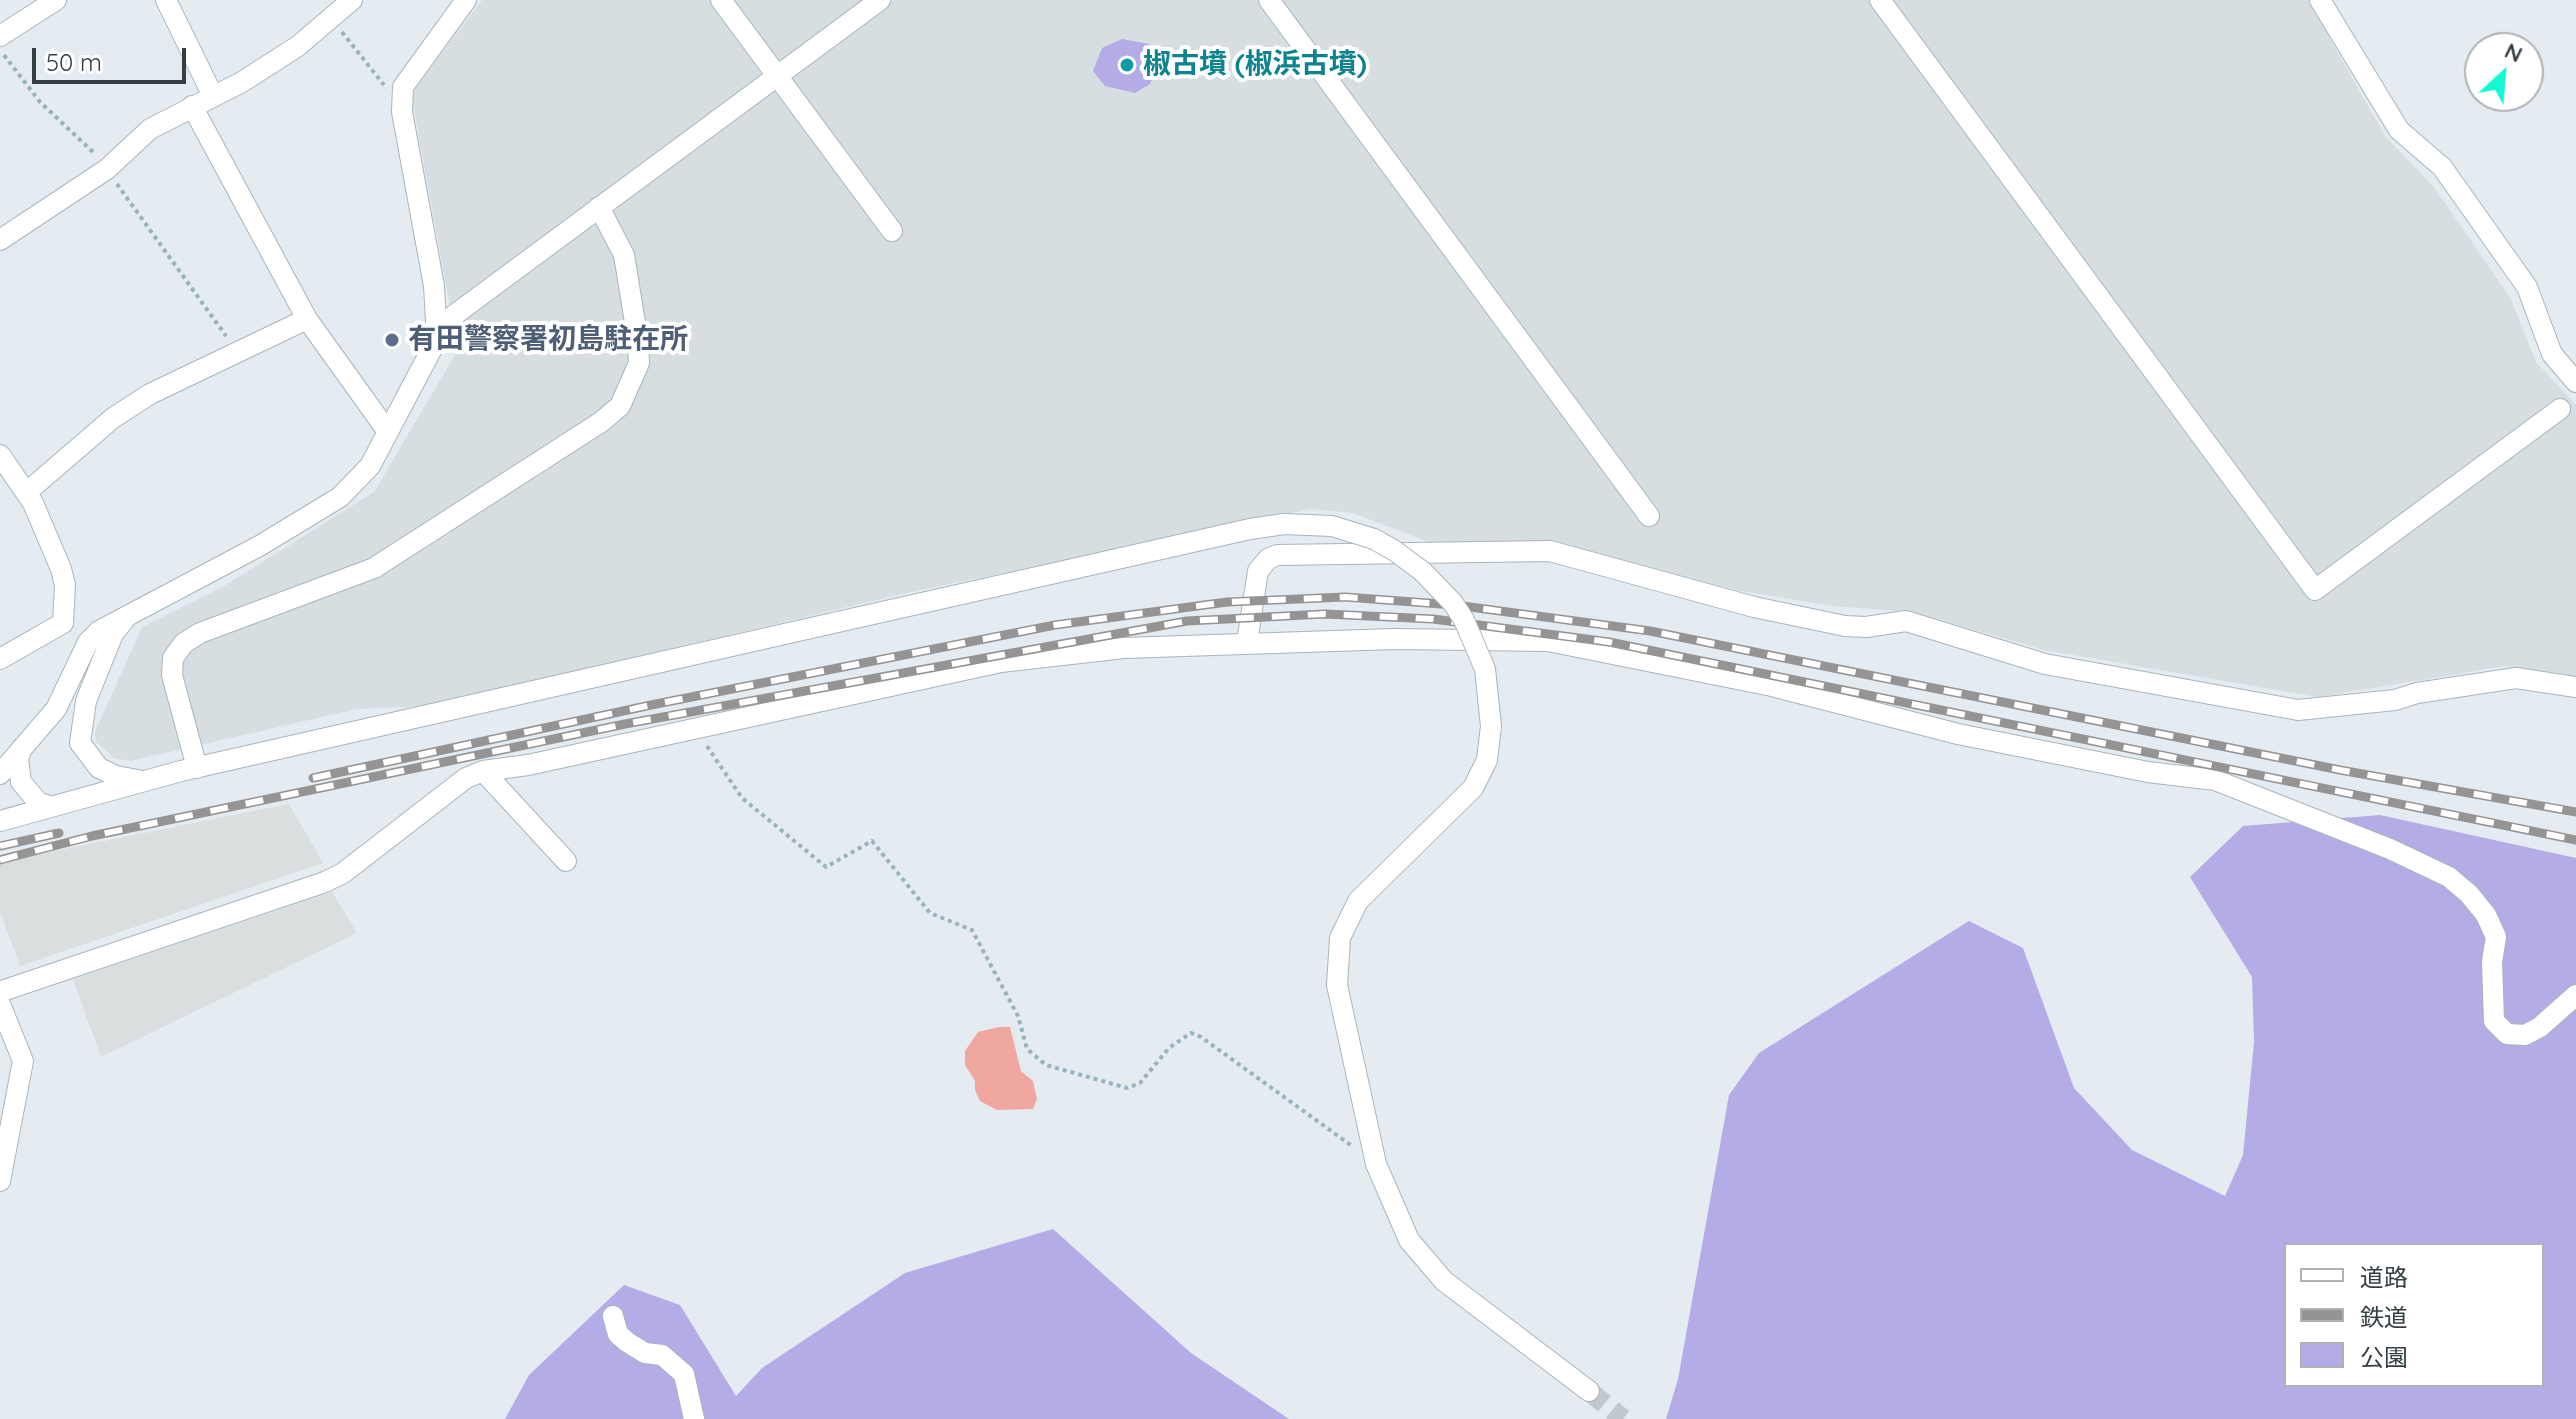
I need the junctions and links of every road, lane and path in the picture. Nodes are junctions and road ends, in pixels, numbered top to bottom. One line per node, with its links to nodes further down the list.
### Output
1 (56, 0): 11 (street)
2 (166, 0): 14 (street)
3 (352, 0): 10 (street)
4 (466, 0): 16 (street)
5 (721, 0): 13 (street)
6 (880, 0): 13 (street)
7 (1269, 0): 29 (street)
8 (1880, 0): 25 (street)
9 (2320, 0): 24 (street)
10 (331, 18): 14 (street); 16 (path)
11 (0, 36)
12 (0, 50): 17 (path)
13 (777, 76): 18 (street); 19 (street)
14 (213, 96): 15 (street)
15 (192, 106): 17 (street); 21 (street)
16 (402, 107): 22 (street)
17 (107, 169): 20 (street); 23 (path)
18 (599, 207): 22 (street); 38 (street)
19 (892, 231)
20 (0, 240)
21 (307, 319): 23 (street); 26 (street)
22 (438, 327): 26 (street)
23 (238, 353): 28 (street)
24 (2576, 382)
25 (2560, 409)
26 (388, 432): 30 (street)
27 (0, 455): 28 (street)
28 (27, 492): 31 (street)
29 (1649, 516)
30 (138, 610): 32 (street); 38 (street)
31 (63, 623): 32 (street); 34 (street)
32 (88, 642): 37 (street)
33 (1247, 642): 35 (street); 36 (street); 45 (street)
34 (0, 659)
35 (2576, 687)
36 (698, 727): 39 (street); 46 (path)
37 (22, 748): 40 (street); 41 (street)
38 (189, 770): 41 (street); 46 (street, bridge)
39 (483, 771): 43 (street); 44 (street)
40 (0, 774)
41 (51, 807): 42 (street)
42 (0, 821)
43 (566, 861)
44 (1, 995): 47 (street)
45 (2576, 995)
46 (1376, 1164): 49 (street)
47 (0, 1181)
48 (613, 1316): 50 (street)
49 (1589, 1391)
50 (694, 1419)

